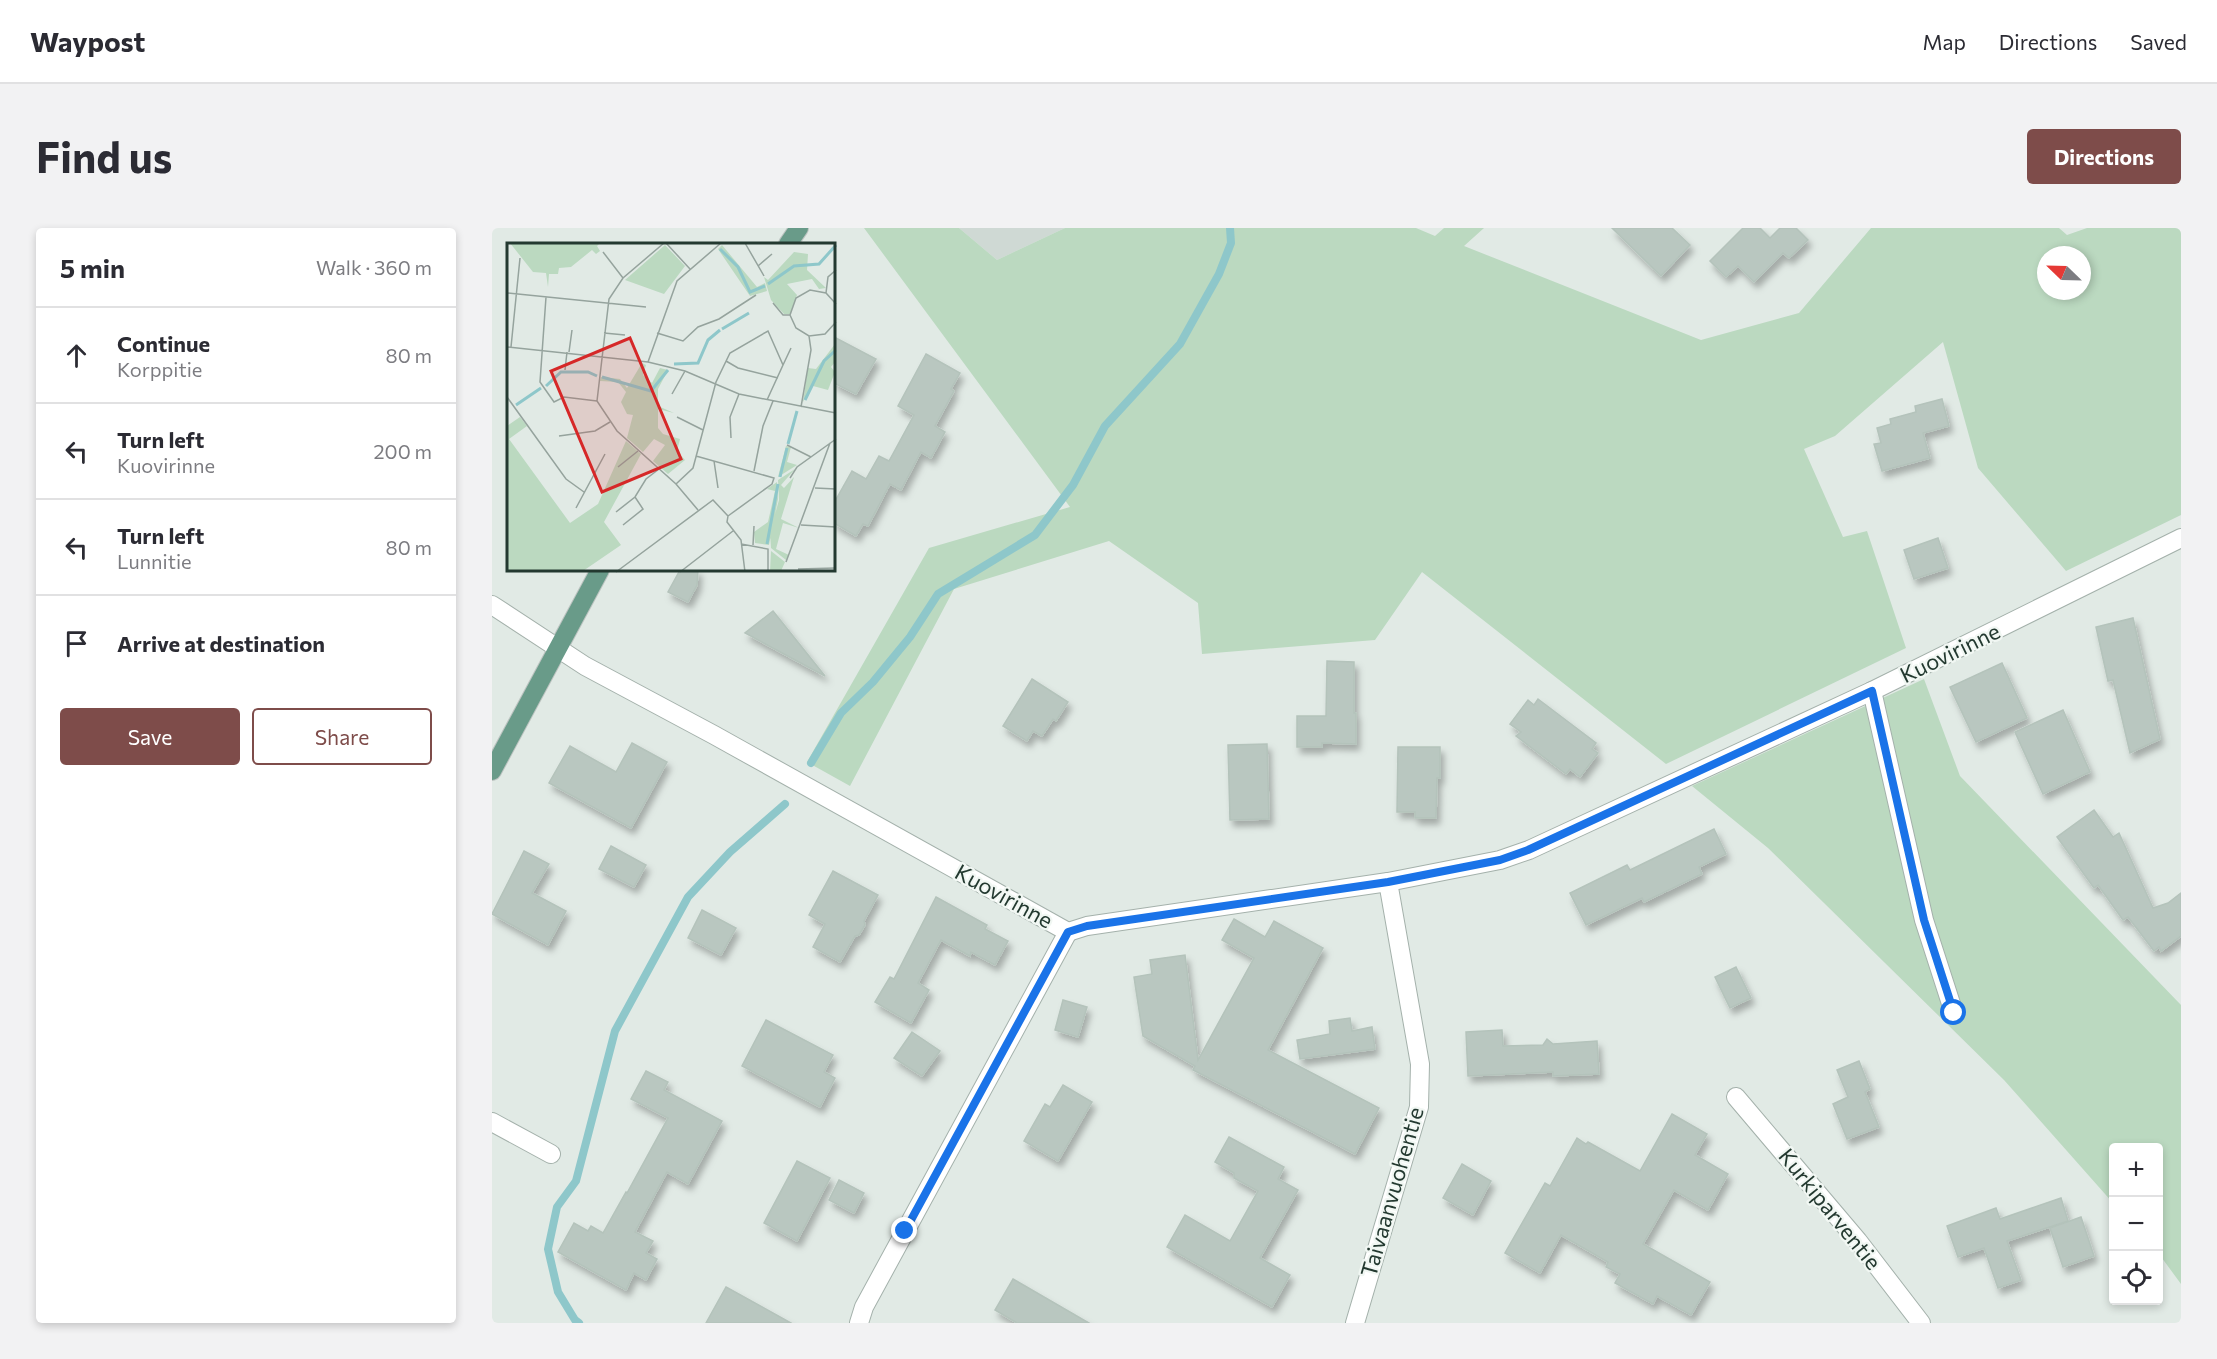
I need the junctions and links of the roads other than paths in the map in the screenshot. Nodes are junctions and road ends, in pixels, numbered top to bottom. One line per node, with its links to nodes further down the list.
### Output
1 (799, 228): 2 (main road)
2 (789, 243)
3 (2181, 538): 7 (street, Kuovirinne)
4 (599, 572): 6 (main road)
5 (492, 605): 6 (street, Kuovirinne)
6 (559, 648): 8 (main road); 10 (street, Kuovirinne)
7 (1872, 691): 9 (street, Kuovirinne); 11 (street)
8 (492, 771)
9 (1388, 882): 10 (street, Kuovirinne); 16 (street, Taivaanvuohentie)
10 (1068, 932): 15 (street)
11 (1954, 1013)
12 (1736, 1097): 17 (street, Kurkiparventie)
13 (492, 1122): 14 (street)
14 (550, 1154)
15 (859, 1323)
16 (1355, 1323)
17 (1921, 1323)

